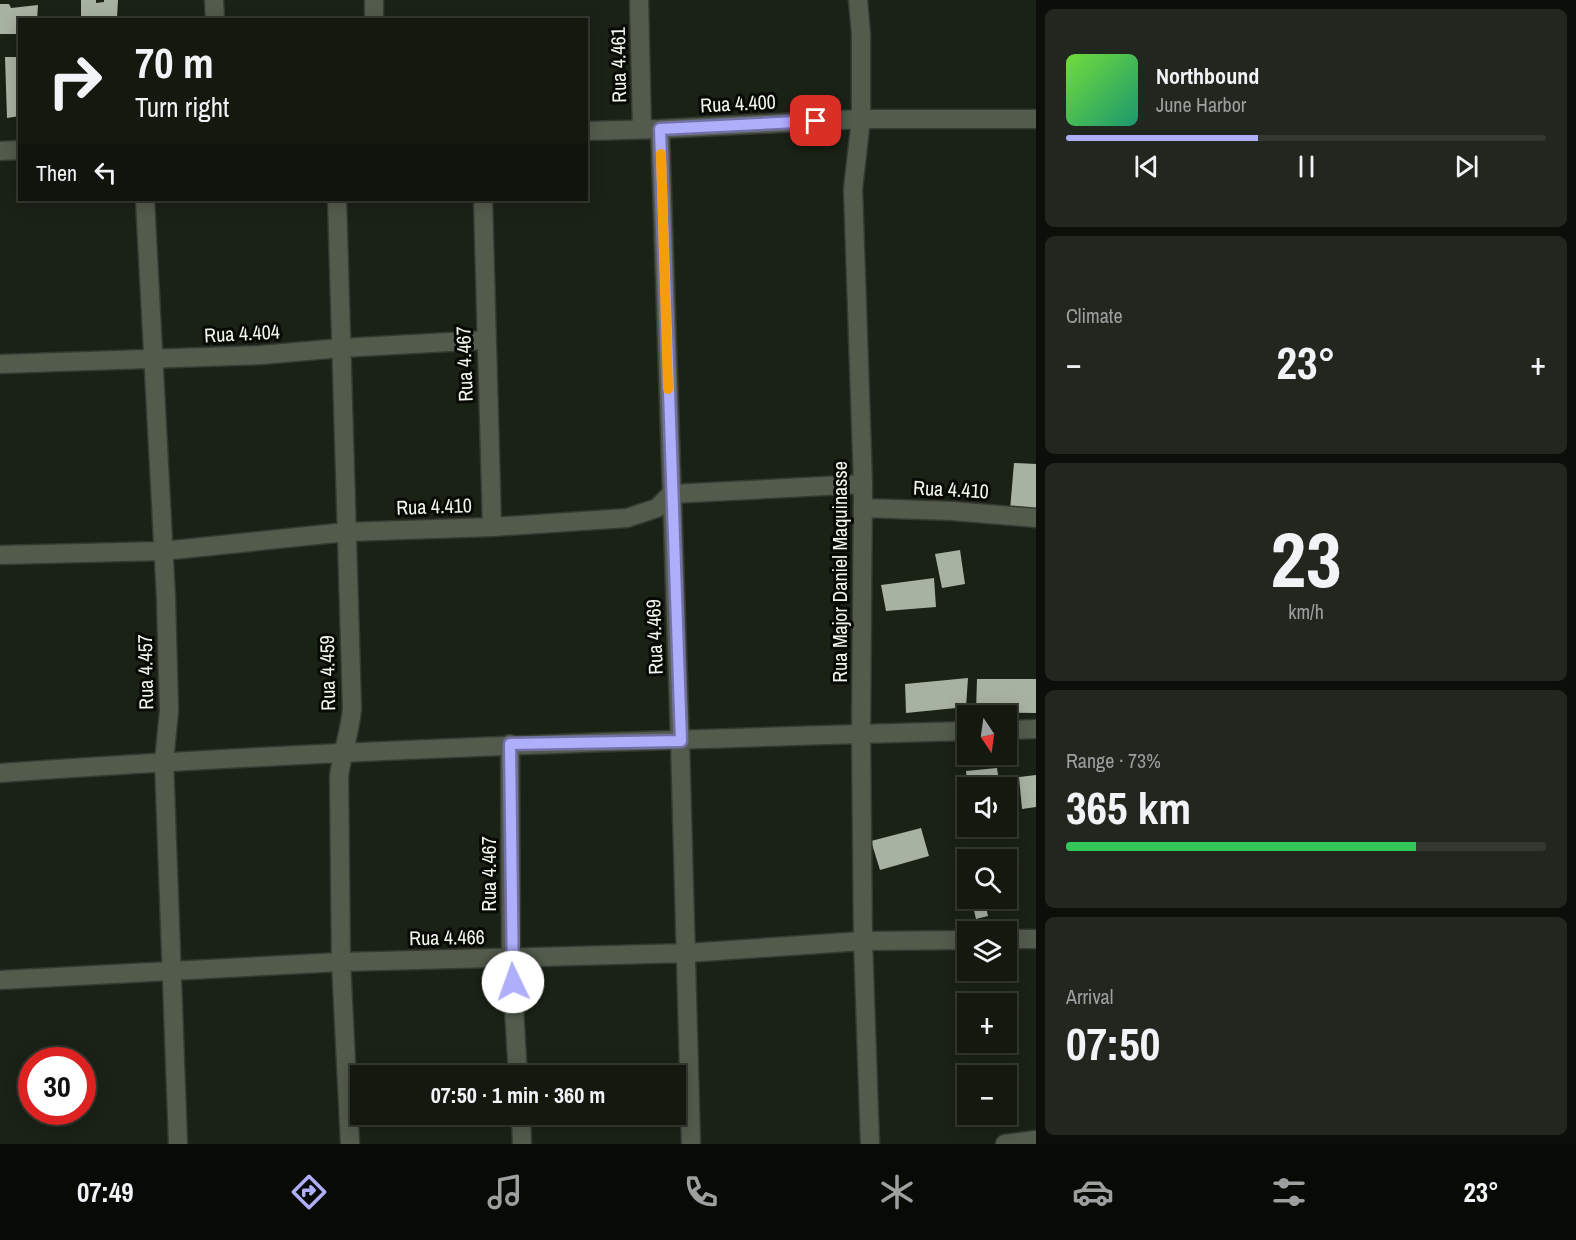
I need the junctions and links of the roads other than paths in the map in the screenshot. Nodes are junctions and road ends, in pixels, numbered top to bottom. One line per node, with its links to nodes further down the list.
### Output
1 (214, 0): 5 (street)
2 (374, 0): 6 (street)
3 (639, 0): 9 (street, Rua 4.461)
4 (858, 0): 7 (street, Rua Major Daniel Maquinasse)
5 (215, 18)
6 (375, 18)
7 (861, 119): 8 (street, Rua 4.400); 10 (street, Rua 4.400); 21 (street, Rua Major Daniel Maquinasse)
8 (1036, 119)
9 (642, 129): 10 (street, Rua 4.400); 11 (street, Rua 4.400)
10 (660, 129): 22 (street, Rua 4.469)
11 (588, 130)
12 (18, 150): 13 (street)
13 (0, 151)
14 (145, 201): 19 (street, Rua 4.457)
15 (337, 201): 18 (street, Rua 4.459)
16 (483, 201): 17 (street, Rua 4.467)
17 (486, 340): 18 (street, Rua 4.404); 25 (street, Rua 4.467)
18 (341, 348): 19 (street, Rua 4.404); 26 (street, Rua 4.459)
19 (153, 360): 20 (street, Rua 4.404); 27 (street, Rua 4.457)
20 (0, 364)
21 (863, 484): 22 (street); 23 (street, Rua Major Daniel Maquinasse)
22 (671, 495): 25 (street, Rua 4.410); 33 (street, Rua 4.469)
23 (863, 508): 24 (street, Rua 4.410); 32 (street, Rua Major Daniel Maquinasse)
24 (1036, 518)
25 (492, 527): 26 (street, Rua 4.410)
26 (346, 532): 27 (street, Rua 4.410); 35 (street, Rua 4.459)
27 (163, 551): 28 (street, Rua 4.410); 36 (street, Rua 4.457)
28 (0, 555)
29 (1036, 729): 30 (street)
30 (1017, 730)
31 (957, 731): 32 (street)
32 (861, 734): 33 (street); 41 (street, Rua Major Daniel Maquinasse)
33 (681, 741): 34 (street); 42 (street, Rua 4.469)
34 (510, 744): 35 (street); 43 (street, Rua 4.467)
35 (343, 753): 36 (street); 44 (street, Rua 4.459)
36 (164, 761): 37 (street); 45 (street, Rua 4.457)
37 (0, 773)
38 (1017, 939): 39 (street)
39 (1036, 939)
40 (957, 940): 41 (street, Rua 4.466)
41 (863, 942): 42 (street, Rua 4.466); 54 (street, Rua Major Daniel Maquinasse)
42 (687, 954): 43 (street, Rua 4.466); 53 (street, Rua 4.469)
43 (511, 958): 44 (street, Rua 4.466); 47 (street, Rua 4.467)
44 (341, 962): 45 (street, Rua 4.466); 51 (street, Rua 4.459)
45 (171, 972): 46 (street, Rua 4.466); 50 (street, Rua 4.457)
46 (0, 980)
47 (517, 1065)
48 (521, 1125): 52 (street)
49 (1036, 1140): 55 (street)
50 (178, 1144)
51 (350, 1144)
52 (522, 1144)
53 (691, 1144)
54 (870, 1144)
55 (1005, 1144)

